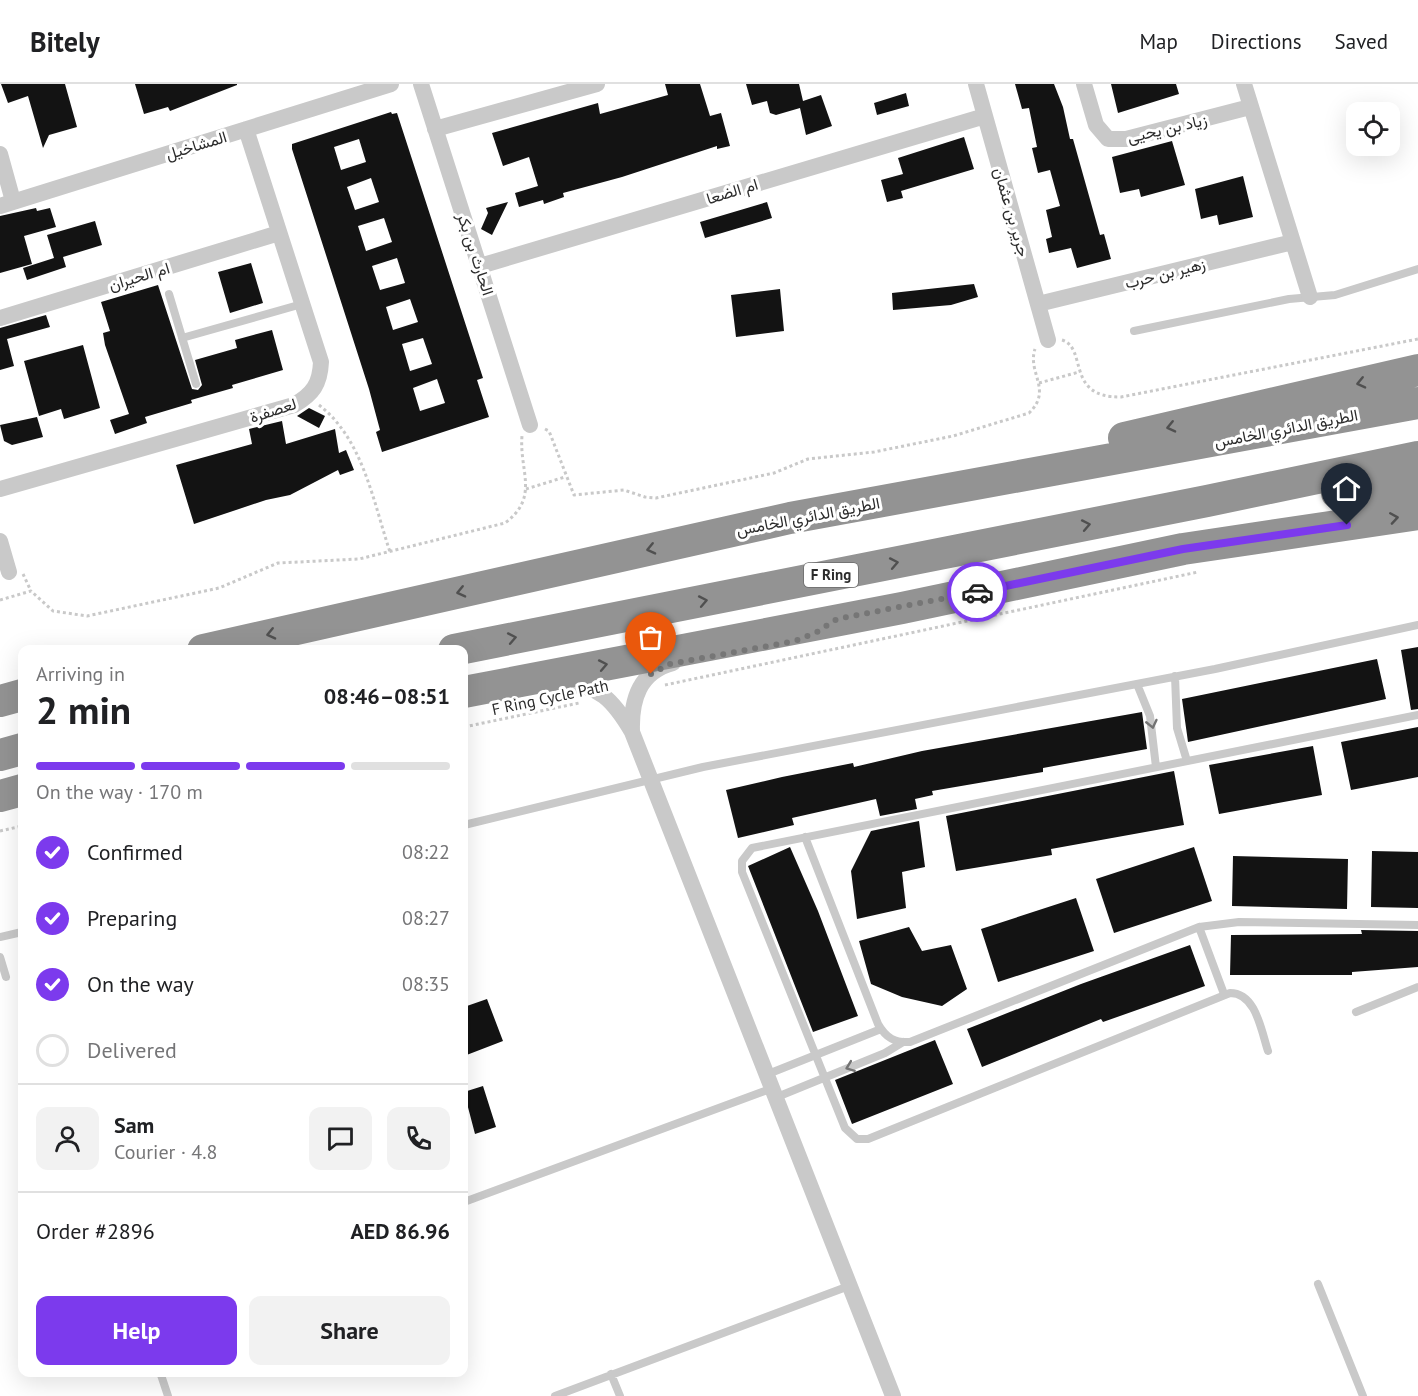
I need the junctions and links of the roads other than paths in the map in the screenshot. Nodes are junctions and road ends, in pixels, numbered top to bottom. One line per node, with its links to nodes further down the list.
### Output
1 (392, 84): 9 (street, المشاخيل)
2 (421, 84): 10 (street, الحارث بن بكر)
3 (597, 84): 10 (street)
4 (976, 84): 8 (street, جرير بن عثمان)
5 (1084, 84): 7 (street, زياد بن يحيى)
6 (1244, 84): 7 (street)
7 (1250, 107): 14 (street)
8 (985, 116): 15 (street, ام الضعا); 20 (street, جرير بن عثمان)
9 (246, 129): 12 (street, المشاخيل); 13 (street, لعصفرة)
10 (435, 129): 15 (street, الحارث بن بكر)
11 (0, 154): 12 (street)
12 (7, 203)
13 (279, 233): 19 (street, لعصفرة); 21 (street, ام الحيران)
14 (1293, 242): 18 (street); 20 (street, زهير بن حرب)
15 (480, 266): 28 (street, الحارث بن بكر)
16 (1418, 269): 18 (lane)
17 (169, 294): 23 (lane)
18 (1310, 297): 22 (lane)
19 (302, 304): 23 (lane); 31 (street, لعصفرة)
20 (1038, 304): 24 (street, جرير بن عثمان)
21 (0, 318)
22 (1134, 331)
23 (182, 338): 26 (lane)
24 (1048, 340)
25 (1418, 370): 34 (highway, one-way to 34)
26 (196, 384)
27 (1418, 403): 34 (highway, الطريق الدائري الخامس)
28 (530, 425)
29 (1418, 457): 32 (highway, F Ring)
30 (1418, 483): 32 (highway)
31 (0, 489)
32 (1207, 501): 40 (highway, F Ring, one-way to 32)
33 (1418, 514): 37 (highway, one-way to 33)
34 (790, 518): 39 (highway, الطريق الدائري الخامس, one-way to 39)
35 (0, 541): 36 (street)
36 (9, 572)
37 (837, 619): 45 (highway, one-way to 37); 50 (street)
38 (1418, 625): 41 (lane)
39 (225, 645)
40 (468, 647)
41 (1175, 676): 44 (lane); 53 (lane)
42 (18, 679): 43 (highway)
43 (0, 681)
44 (1137, 684): 54 (lane, one-way to 54); 55 (lane)
45 (468, 691)
46 (18, 696): 48 (highway)
47 (468, 700): 50 (street)
48 (0, 701)
49 (1418, 716): 53 (lane)
50 (632, 732): 55 (street)
51 (18, 750): 52 (highway)
52 (0, 755)
53 (1187, 761): 54 (lane)
54 (1156, 767): 59 (lane)
55 (651, 780): 58 (lane); 74 (street)
56 (18, 791): 57 (highway)
57 (0, 796)
58 (468, 824)
59 (805, 837): 69 (lane); 72 (lane)
60 (1418, 925): 61 (lane)
61 (1199, 927): 67 (lane); 70 (lane)
62 (18, 933): 63 (lane)
63 (0, 937)
64 (0, 957): 65 (lane)
65 (6, 978)
66 (1418, 987): 68 (lane)
67 (1224, 994): 71 (lane); 73 (lane)
68 (1356, 1012)
69 (881, 1029): 70 (lane); 72 (lane)
70 (903, 1042): 73 (lane, one-way to 73)
71 (1268, 1051)
72 (816, 1055): 73 (lane); 74 (lane)
73 (824, 1077): 74 (lane)
74 (773, 1086): 75 (lane); 77 (street)
75 (468, 1200)
76 (1318, 1284): 84 (lane)
77 (849, 1286): 78 (lane); 83 (street)
78 (611, 1374): 81 (lane); 82 (lane)
79 (162, 1377): 80 (lane)
80 (168, 1396)
81 (555, 1396)
82 (620, 1396)
83 (893, 1396)
84 (1363, 1396)

